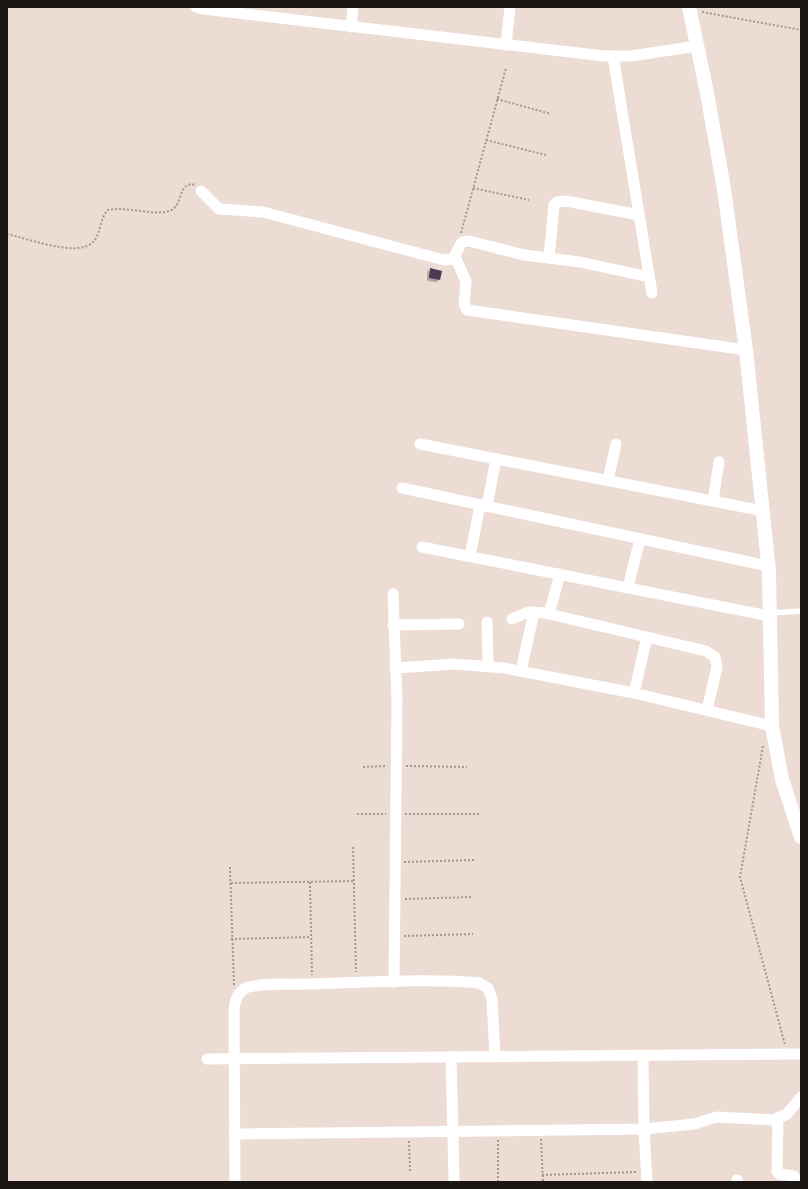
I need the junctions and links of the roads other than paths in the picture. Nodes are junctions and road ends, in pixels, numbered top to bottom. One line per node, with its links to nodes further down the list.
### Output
1 (196, 7): 5 (street)
2 (353, 7): 5 (street)
3 (510, 7): 6 (street)
4 (689, 8): 7 (street)
5 (351, 27): 6 (street)
6 (506, 45): 8 (street)
7 (698, 46): 8 (street); 15 (street)
8 (613, 56): 10 (street)
9 (201, 191): 11 (street)
10 (639, 215): 12 (street); 13 (street)
11 (457, 252): 12 (street); 15 (street)
12 (549, 258): 13 (street)
13 (649, 277): 14 (street)
14 (652, 293)
15 (746, 350): 24 (street)
16 (420, 444): 18 (street)
17 (616, 444): 20 (street)
18 (496, 458): 20 (street); 23 (street)
19 (719, 462): 22 (street)
20 (608, 480): 22 (street)
21 (402, 488): 23 (street)
22 (713, 501): 24 (street)
23 (484, 506): 25 (street); 27 (street)
24 (764, 510): 28 (street)
25 (640, 539): 28 (street); 30 (street)
26 (422, 547): 27 (street)
27 (470, 556): 29 (street)
28 (768, 566): 35 (street)
29 (560, 574): 30 (street); 34 (street)
30 (628, 587): 35 (street)
31 (393, 594): 39 (street)
32 (801, 611): 35 (lane)
33 (534, 612): 34 (street); 36 (street); 43 (street)
34 (550, 614): 40 (street)
35 (769, 615): 46 (street)
36 (512, 619)
37 (487, 622): 41 (street)
38 (459, 624): 39 (street)
39 (393, 625): 42 (street)
40 (647, 637): 44 (street); 45 (street)
41 (488, 666): 42 (street); 43 (street)
42 (395, 668): 48 (street)
43 (521, 671): 44 (street)
44 (634, 693): 45 (street)
45 (707, 710): 46 (street)
46 (770, 725): 47 (street)
47 (801, 837)
48 (394, 982): 52 (street); 54 (street)
49 (801, 1054): 50 (street)
50 (643, 1055): 52 (street); 57 (street)
51 (450, 1056): 52 (street); 54 (street); 58 (street)
52 (495, 1056)
53 (207, 1059): 54 (street)
54 (234, 1059): 59 (street)
55 (801, 1097): 56 (street)
56 (778, 1118): 57 (street); 63 (street)
57 (644, 1128): 58 (street); 60 (street)
58 (452, 1131): 59 (street); 61 (street)
59 (234, 1134): 62 (street)
60 (647, 1177)
61 (454, 1180)
62 (235, 1182)
63 (796, 1182)

